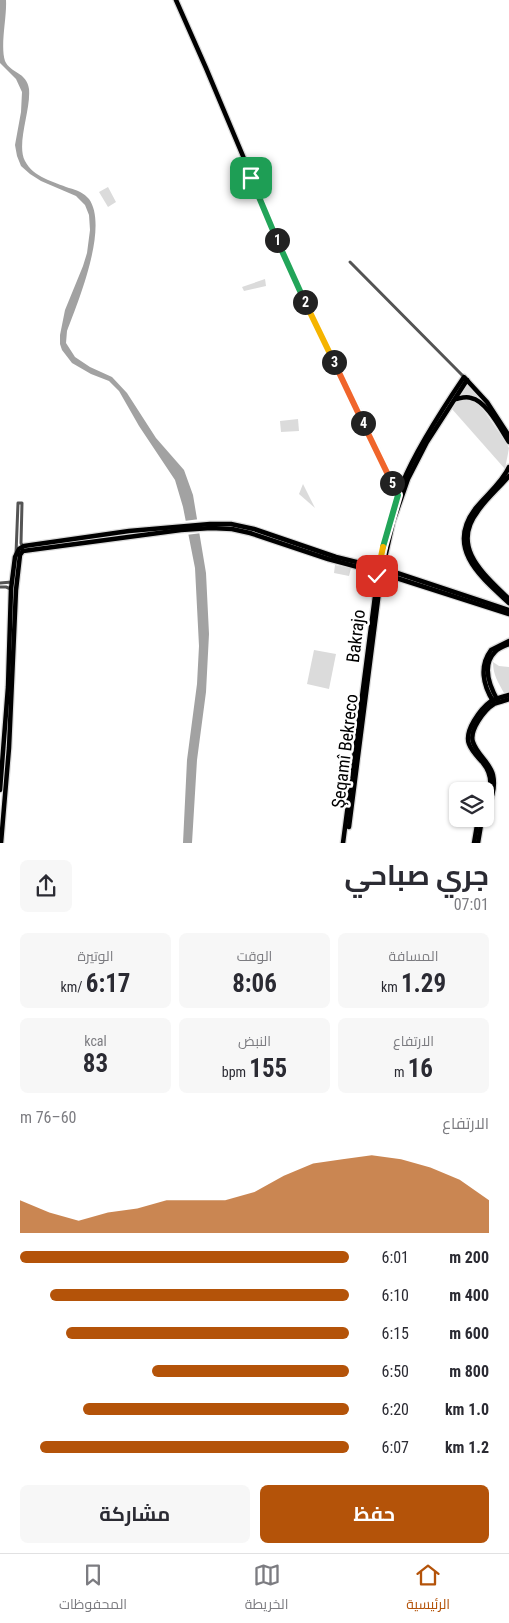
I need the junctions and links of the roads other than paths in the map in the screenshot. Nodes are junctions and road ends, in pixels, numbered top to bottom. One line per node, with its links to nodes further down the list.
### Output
1 (176, 0): 2 (main road)
2 (198, 51): 12 (main road); 14 (main road)
3 (350, 262): 4 (street)
4 (466, 378): 5 (main road); 7 (main road)
5 (461, 385): 6 (main road); 11 (main road)
6 (456, 399): 8 (main road); 13 (main road)
7 (509, 436)
8 (509, 442)
9 (509, 469): 19 (main road)
10 (509, 476): 19 (main road)
11 (402, 483): 12 (main road); 13 (main road)
12 (393, 485): 14 (main road)
13 (402, 489): 14 (main road)
14 (399, 497): 18 (main road)
15 (62, 542): 16 (main road); 18 (main road); 21 (main road)
16 (23, 546): 17 (main road); 17 (street)
17 (16, 557): 21 (main road)
18 (380, 571): 22 (main road); 40 (main road, Şeqamî Bekreco)
19 (484, 577): 23 (main road); 24 (main road)
20 (0, 585): 21 (street); 21 (street)
21 (13, 587): 30 (main road)
22 (440, 589): 25 (main road); 26 (main road)
23 (509, 599)
24 (509, 603)
25 (509, 610)
26 (509, 614)
27 (509, 640): 29 (main road)
28 (509, 644): 29 (main road)
29 (491, 693): 31 (main road); 32 (main road); 33 (main road)
30 (9, 694): 36 (main road); 39 (main road)
31 (508, 698): 32 (main road)
32 (495, 701): 33 (main road); 35 (main road)
33 (487, 704): 34 (main road)
34 (491, 782)
35 (492, 782)
36 (0, 790)
37 (477, 827): 41 (main road)
38 (481, 827): 42 (main road)
39 (1, 843)
40 (345, 843)
41 (474, 843)
42 (478, 843)

